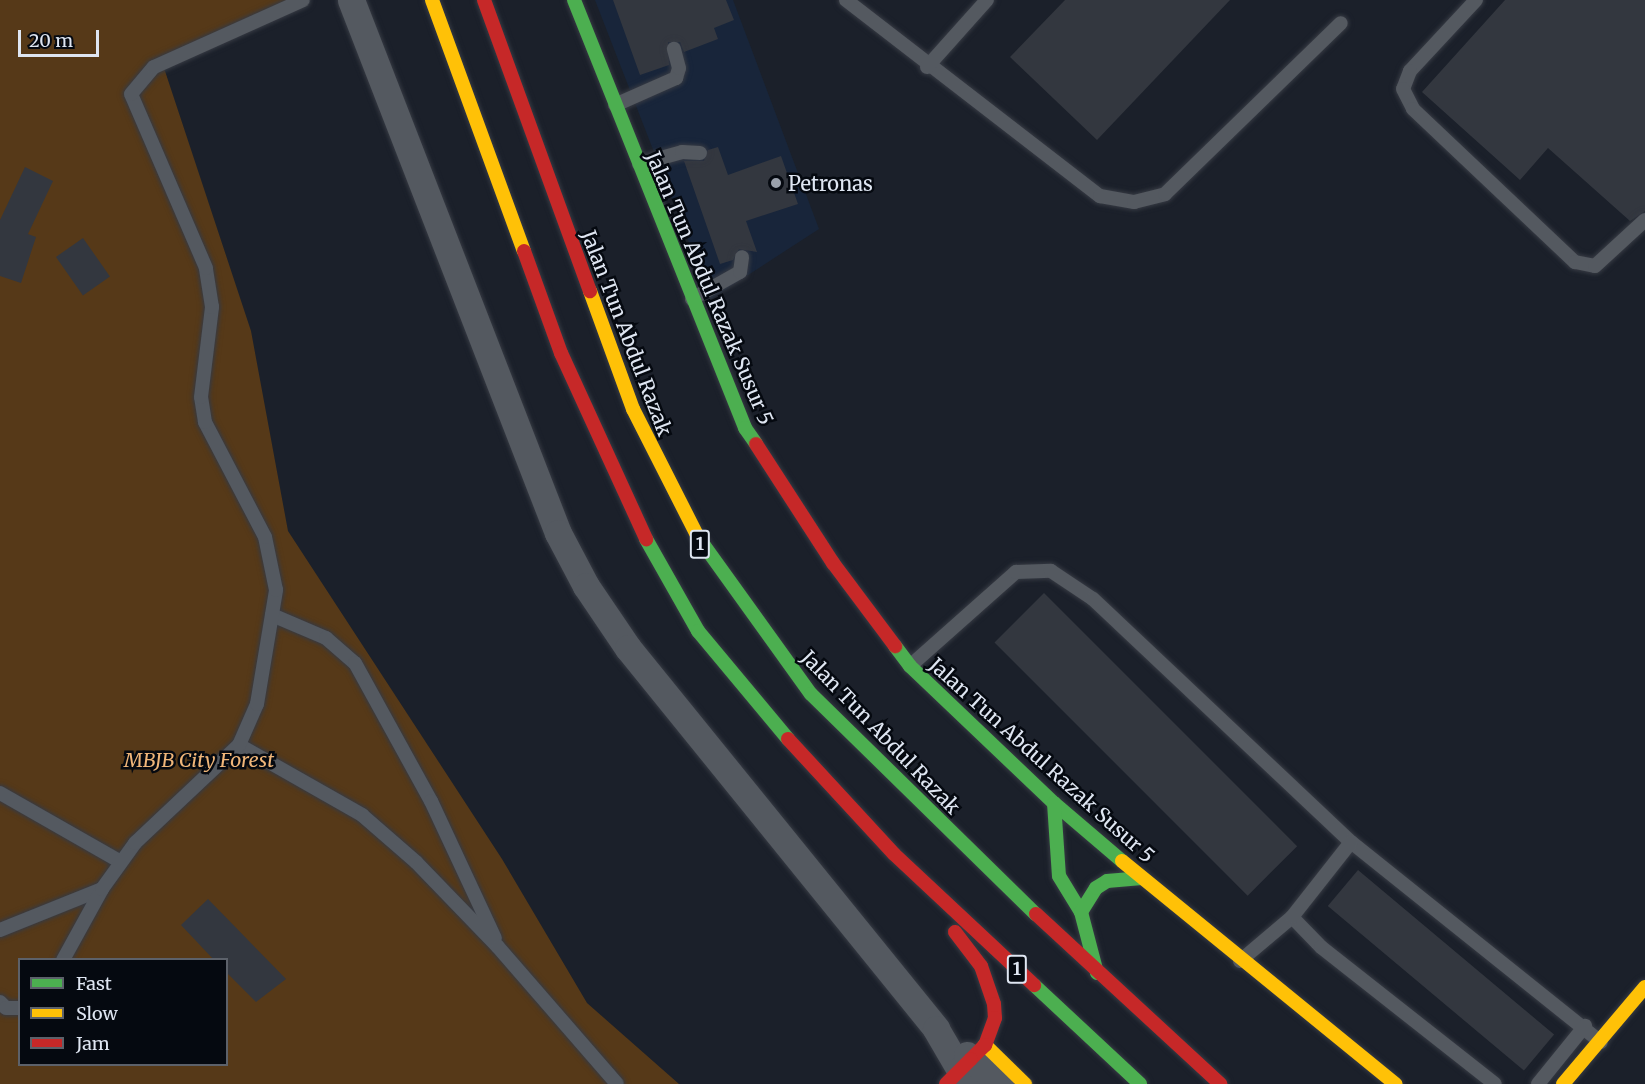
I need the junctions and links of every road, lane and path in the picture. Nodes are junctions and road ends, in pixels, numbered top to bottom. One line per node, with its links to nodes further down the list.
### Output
1 (303, 0): 18 (lane)
2 (351, 0): 40 (street)
3 (432, 0): 24 (main road, 1)
4 (484, 0): 34 (main road, Jalan Tun Abdul Razak / 1)
5 (574, 0): 12 (main road, Jalan Tun Abdul Razak Susur 5)
6 (846, 0): 11 (lane)
7 (987, 0): 11 (lane)
8 (1476, 0): 15 (lane)
9 (1341, 22): 11 (lane)
10 (674, 49): 12 (lane)
11 (927, 67)
12 (614, 106): 14 (main road, Jalan Tun Abdul Razak Susur 5)
13 (700, 153): 14 (lane)
14 (637, 164): 17 (main road, Jalan Tun Abdul Razak Susur 5)
15 (1645, 220)
16 (742, 257): 17 (lane)
17 (692, 299): 19 (main road, Jalan Tun Abdul Razak Susur 5)
18 (272, 615): 20 (lane); 31 (lane)
19 (910, 666): 22 (main road, Jalan Tun Abdul Razak Susur 5); 23 (lane)
20 (239, 745): 25 (lane); 31 (lane)
21 (0, 793): 25 (lane)
22 (1054, 803): 26 (main road, Jalan Tun Abdul Razak Susur 5); 28 (main road)
23 (1351, 842): 29 (lane); 38 (lane)
24 (894, 854): 40 (main road); 44 (main road, 1)
25 (121, 862): 27 (lane)
26 (1142, 878): 28 (main road); 33 (main road, Jalan Tun Abdul Razak Susur 5)
27 (102, 889): 30 (lane); 32 (lane)
28 (1081, 912): 34 (main road)
29 (1292, 917): 33 (lane); 47 (lane)
30 (0, 930)
31 (498, 947): 41 (lane)
32 (64, 958)
33 (1240, 961): 46 (main road, Jalan Tun Abdul Razak Susur 5)
34 (1097, 973): 45 (main road, Jalan Tun Abdul Razak / 1)
35 (1645, 987): 39 (main road)
36 (0, 1002): 37 (lane)
37 (18, 1008)
38 (1585, 1026): 39 (lane); 48 (lane)
39 (1602, 1043): 49 (main road)
40 (968, 1068): 42 (street); 43 (main road)
41 (617, 1084)
42 (1000, 1084)
43 (1025, 1084)
44 (1140, 1084)
45 (1220, 1084)
46 (1395, 1084)
47 (1495, 1084)
48 (1538, 1084)
49 (1563, 1084)

